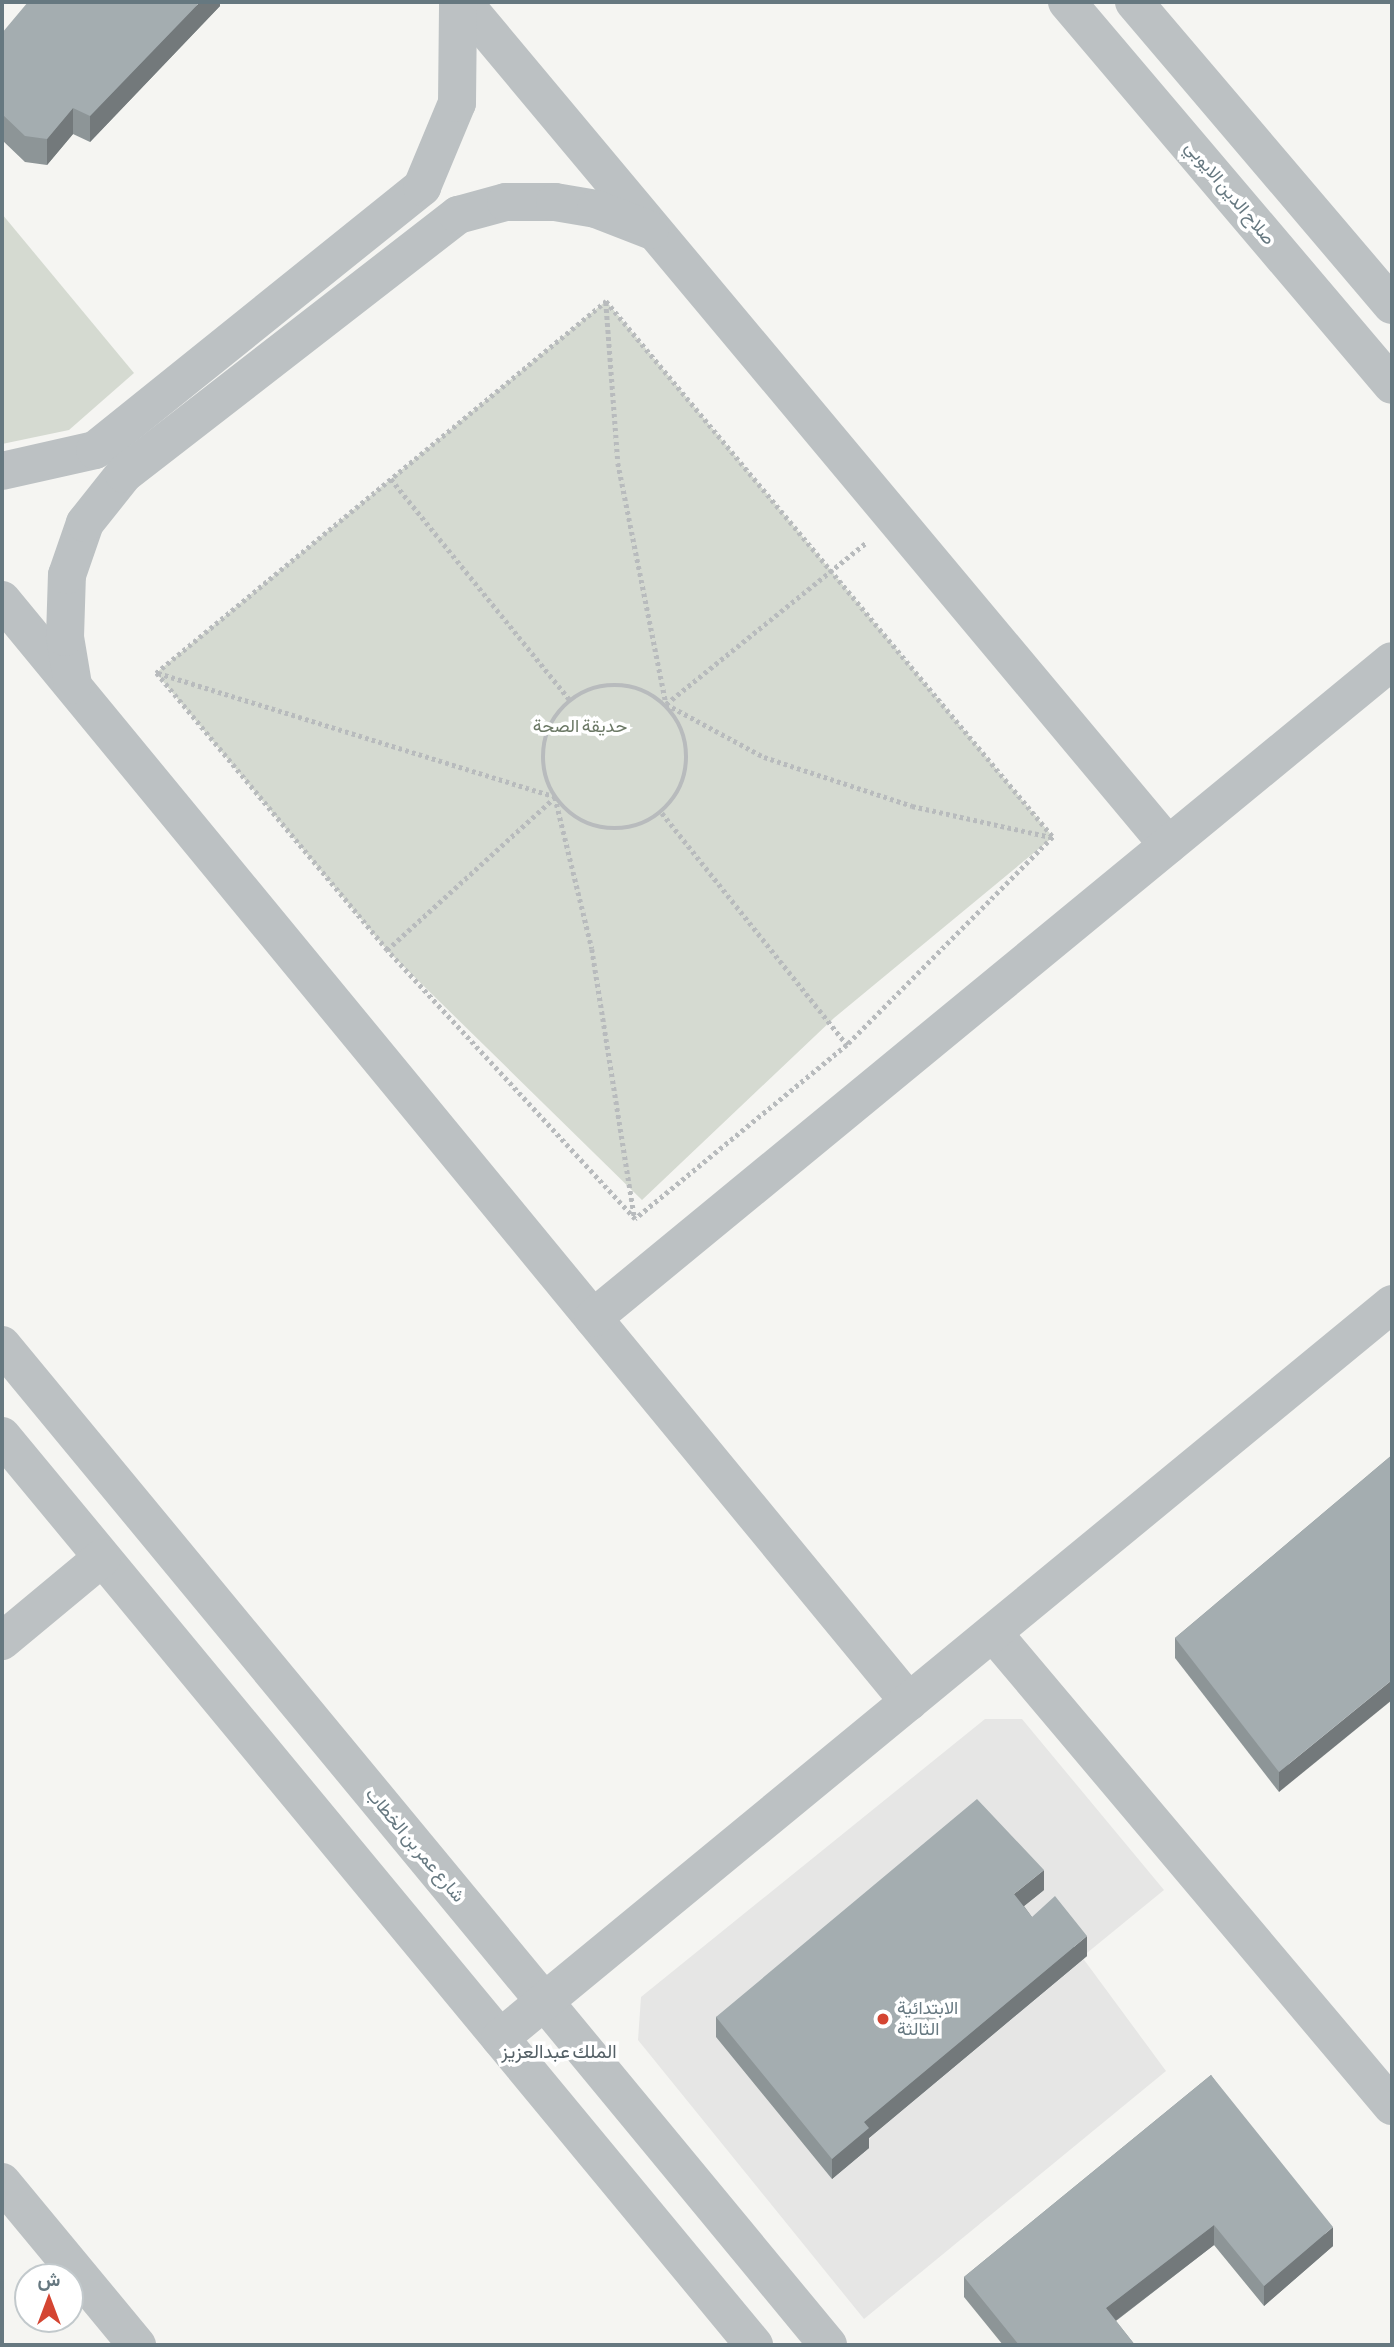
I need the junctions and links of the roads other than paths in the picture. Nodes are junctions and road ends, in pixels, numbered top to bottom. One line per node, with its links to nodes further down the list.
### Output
1 (461, 2): 4 (street); 7 (street)
2 (1067, 2): 6 (street, صلاح الدين الايوبي)
3 (1134, 2): 5 (street)
4 (656, 233): 10 (street); 11 (street)
5 (1391, 301)
6 (1392, 385)
7 (2, 471)
8 (2, 600): 10 (street)
9 (1392, 661): 11 (street)
10 (74, 687): 13 (street)
11 (1168, 845): 13 (street)
12 (1392, 1304): 17 (street)
13 (593, 1318): 19 (street)
14 (2, 1345): 20 (street, شارع عمر بن الخطاب)
15 (2, 1436): 16 (street)
16 (103, 1558): 18 (street); 21 (street)
17 (993, 1633): 19 (street); 22 (street)
18 (2, 1641)
19 (909, 1702): 20 (street)
20 (544, 2001): 21 (street); 26 (street, شارع عمر بن الخطاب)
21 (500, 2038): 25 (street)
22 (1392, 2106)
23 (2, 2182): 24 (street)
24 (137, 2345)
25 (754, 2345)
26 (828, 2345)

